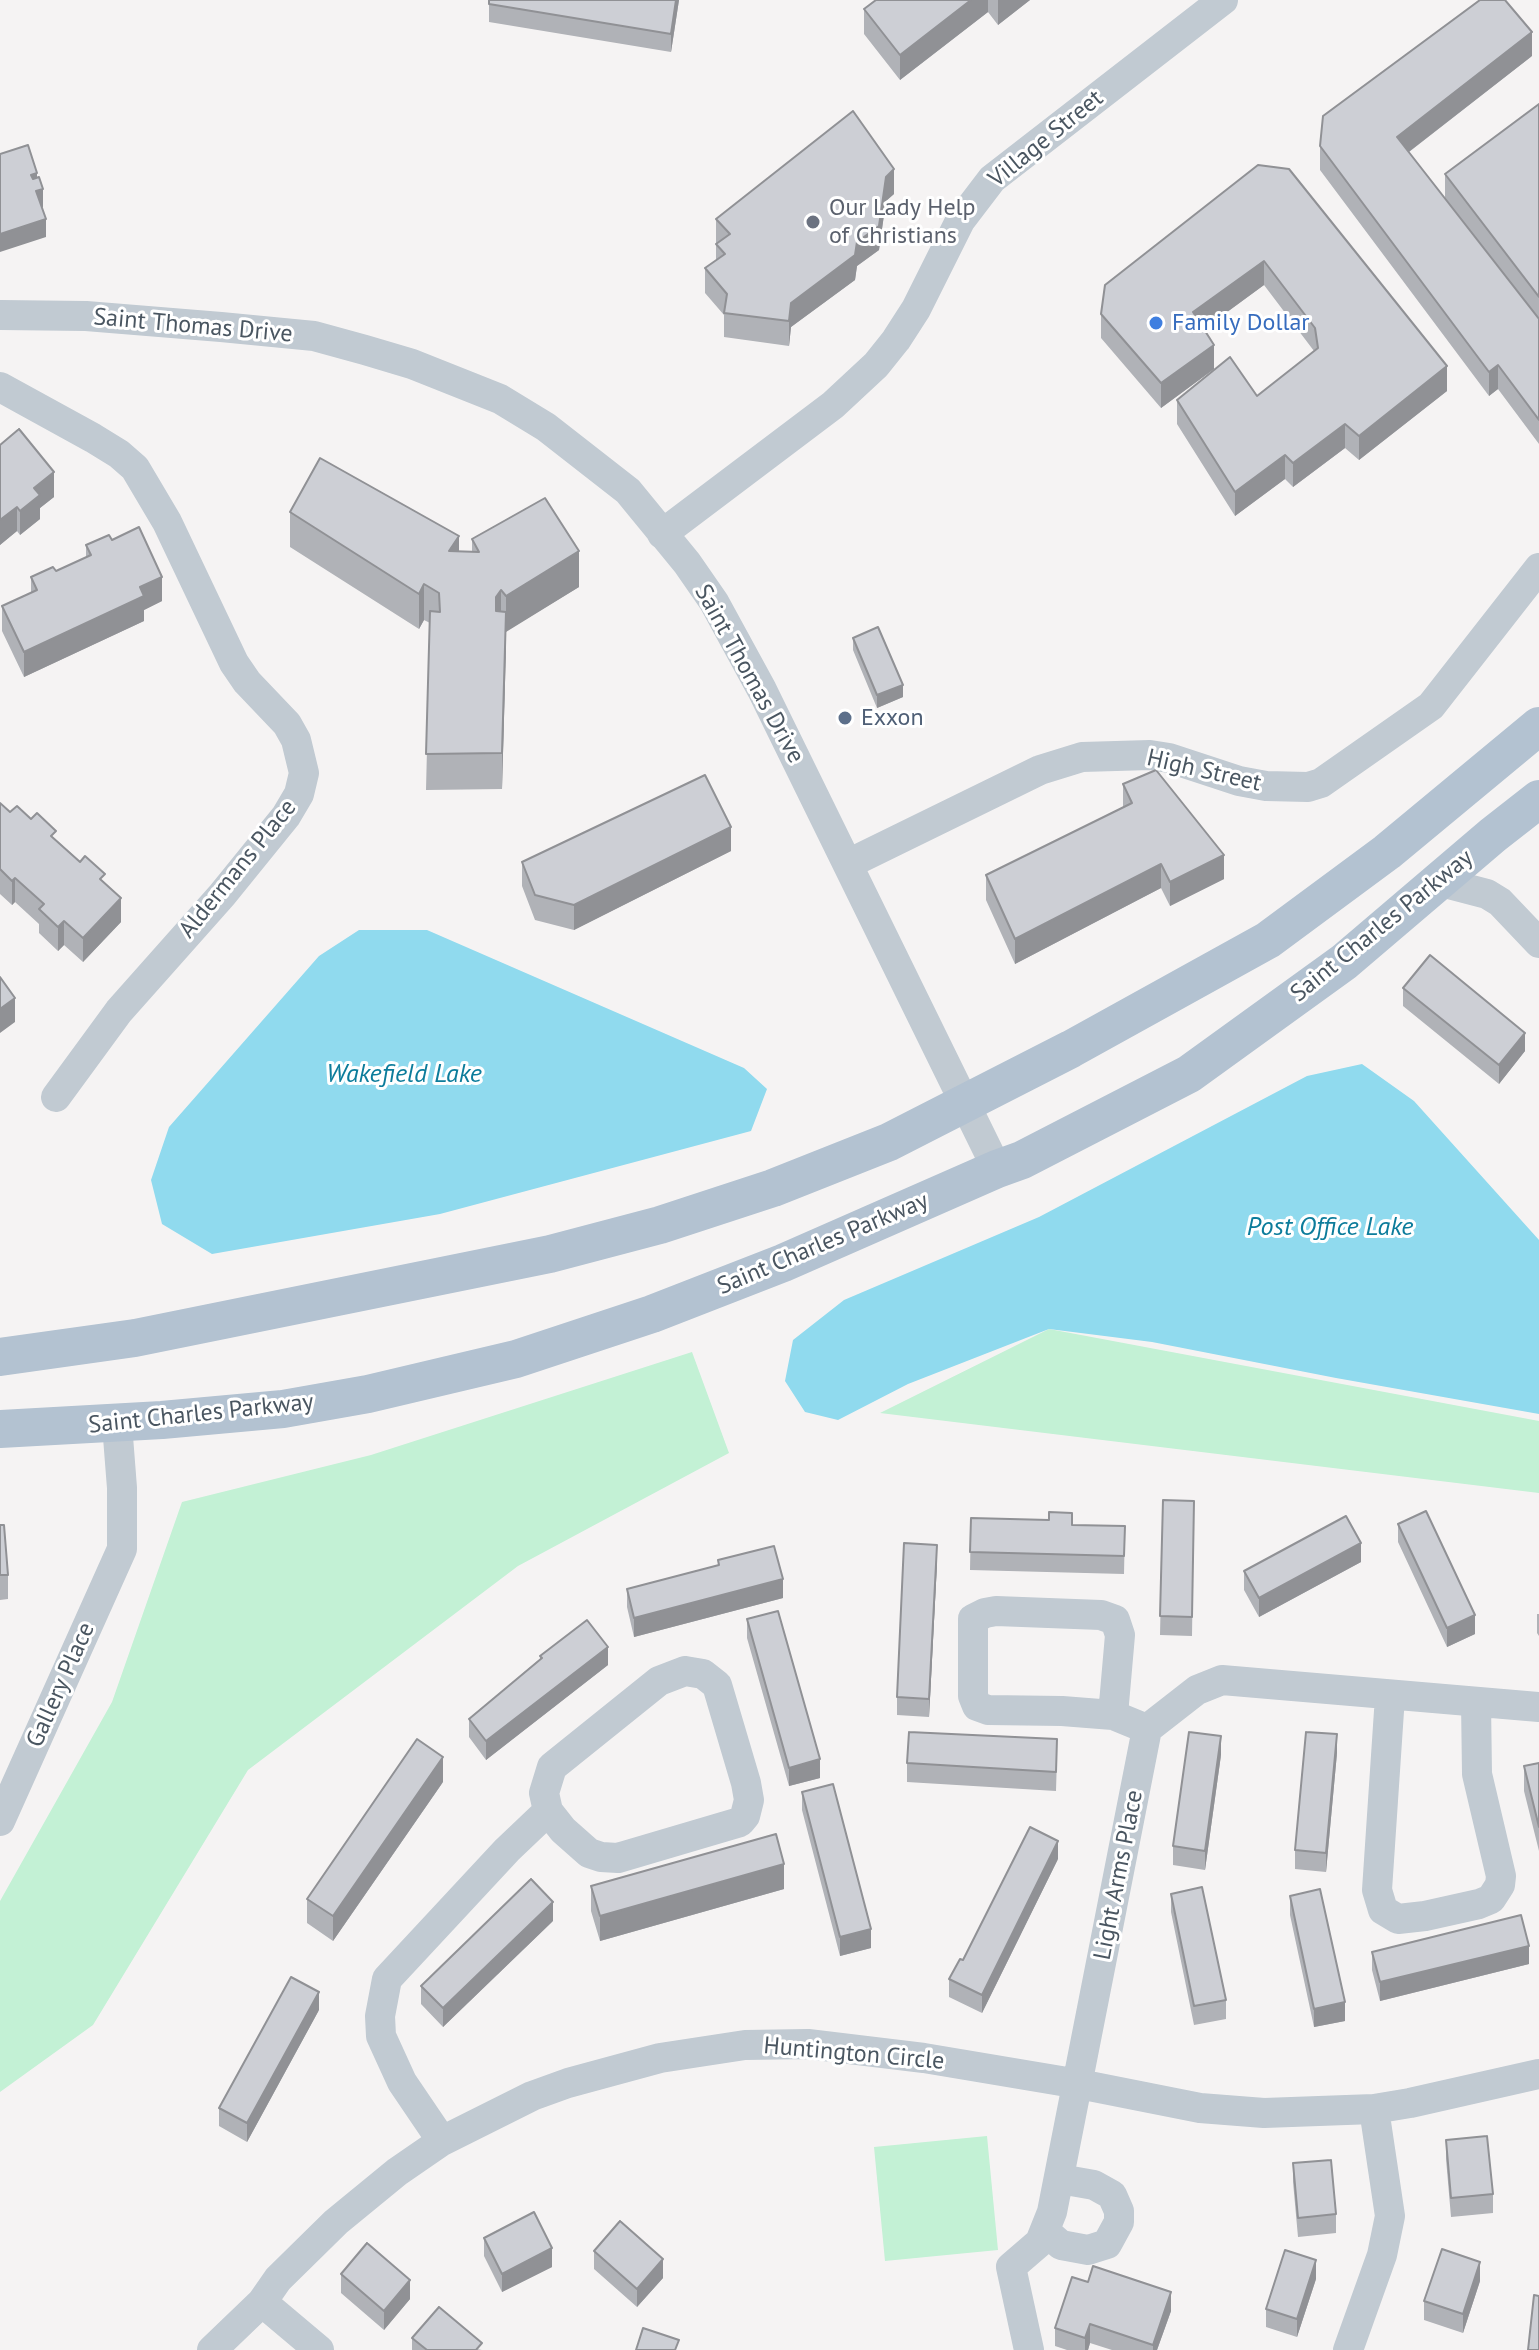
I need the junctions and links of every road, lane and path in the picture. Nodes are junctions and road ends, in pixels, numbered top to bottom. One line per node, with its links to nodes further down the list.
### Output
1 (1223, 0): 4 (street, Village Street)
2 (0, 315): 4 (street, Saint Thomas Drive)
3 (0, 387): 11 (street, Aldermans Place)
4 (662, 534): 8 (street, Saint Thomas Drive)
5 (1539, 568): 8 (street, High Street)
6 (1539, 726): 12 (main road)
7 (1539, 799): 9 (main road, Saint Charles Parkway)
8 (848, 864): 12 (street, Saint Thomas Drive)
9 (1441, 882): 10 (street); 13 (main road, Saint Charles Parkway)
10 (1539, 943)
11 (56, 1097)
12 (966, 1104): 13 (street, Saint Thomas Drive); 14 (main road)
13 (997, 1169): 15 (main road, Saint Charles Parkway)
14 (0, 1357)
15 (117, 1424): 16 (main road, Saint Charles Parkway); 23 (street, Gallery Place)
16 (0, 1429)
17 (1390, 1696): 18 (street); 18 (street); 21 (street)
18 (1476, 1702): 19 (street)
19 (1539, 1707)
20 (1113, 1715): 20 (street); 21 (street)
21 (1147, 1729): 25 (street, Light Arms Place)
22 (548, 1811): 22 (street); 27 (street)
23 (0, 1821)
24 (1539, 2074): 26 (street, Huntington Circle)
25 (1079, 2084): 26 (street, Huntington Circle); 27 (street, Huntington Circle); 28 (street, Light Arms Place)
26 (1374, 2109): 34 (street)
27 (442, 2141): 30 (street, Huntington Circle)
28 (1060, 2179): 29 (street); 29 (street)
29 (1046, 2232): 33 (street)
30 (262, 2302): 31 (street, Huntington Circle); 32 (street)
31 (212, 2350)
32 (319, 2350)
33 (1029, 2350)
34 (1348, 2350)

